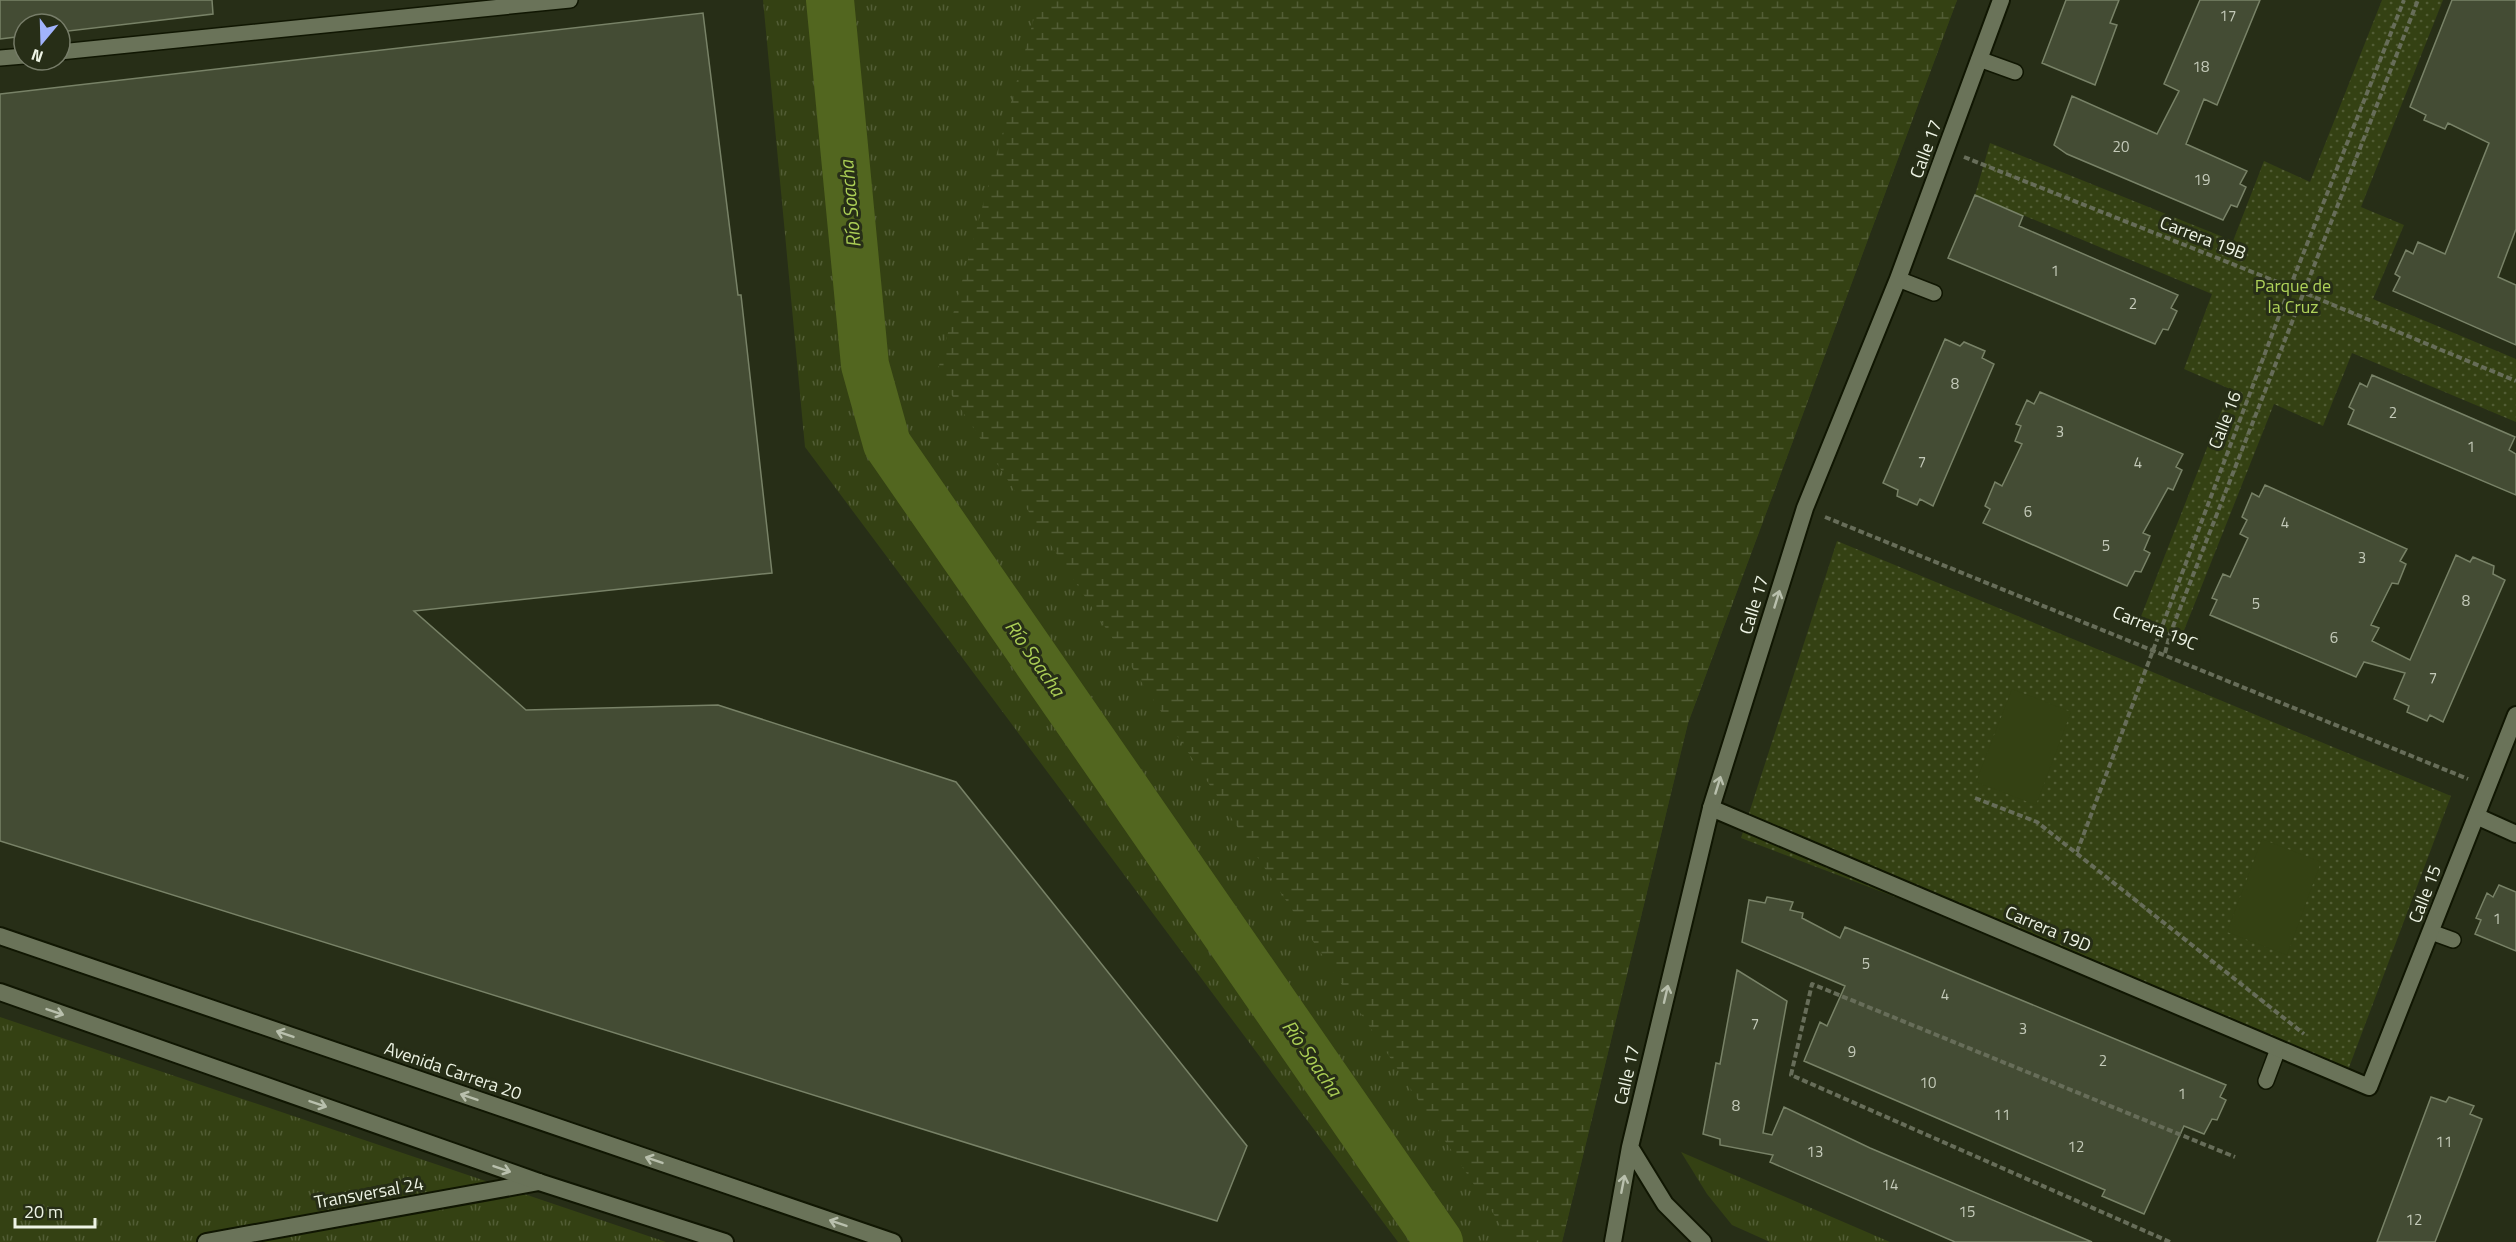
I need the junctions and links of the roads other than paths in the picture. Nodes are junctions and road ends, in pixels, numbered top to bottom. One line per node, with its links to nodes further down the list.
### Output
1 (570, 0): 3 (lane)
2 (2001, 0): 4 (street, Calle 17)
3 (72, 51)
4 (1979, 59): 5 (lane); 6 (street, Calle 17)
5 (2014, 72)
6 (1898, 279): 7 (lane); 9 (street, Calle 17, one-way to 6)
7 (1934, 293)
8 (2516, 715): 10 (street, Calle 15)
9 (1711, 808): 16 (street, Carrera 19D); 19 (street, Calle 17, one-way to 9)
10 (2476, 816): 11 (street); 12 (street, Calle 15)
11 (2516, 834)
12 (2431, 932): 14 (lane); 18 (street, Calle 15)
13 (0, 936): 23 (street, Avenida Carrera 20, one-way to 13)
14 (2453, 940)
15 (0, 992): 20 (street, one-way to 20)
16 (2278, 1048): 17 (lane); 18 (street, Carrera 19D)
17 (2266, 1081)
18 (2369, 1087)
19 (1630, 1147): 24 (street, Calle 17, one-way to 19); 25 (street)
20 (539, 1182): 21 (street, Transversal 24); 22 (street)
21 (206, 1242)
22 (725, 1242)
23 (894, 1242)
24 (1613, 1242)
25 (1703, 1242)

